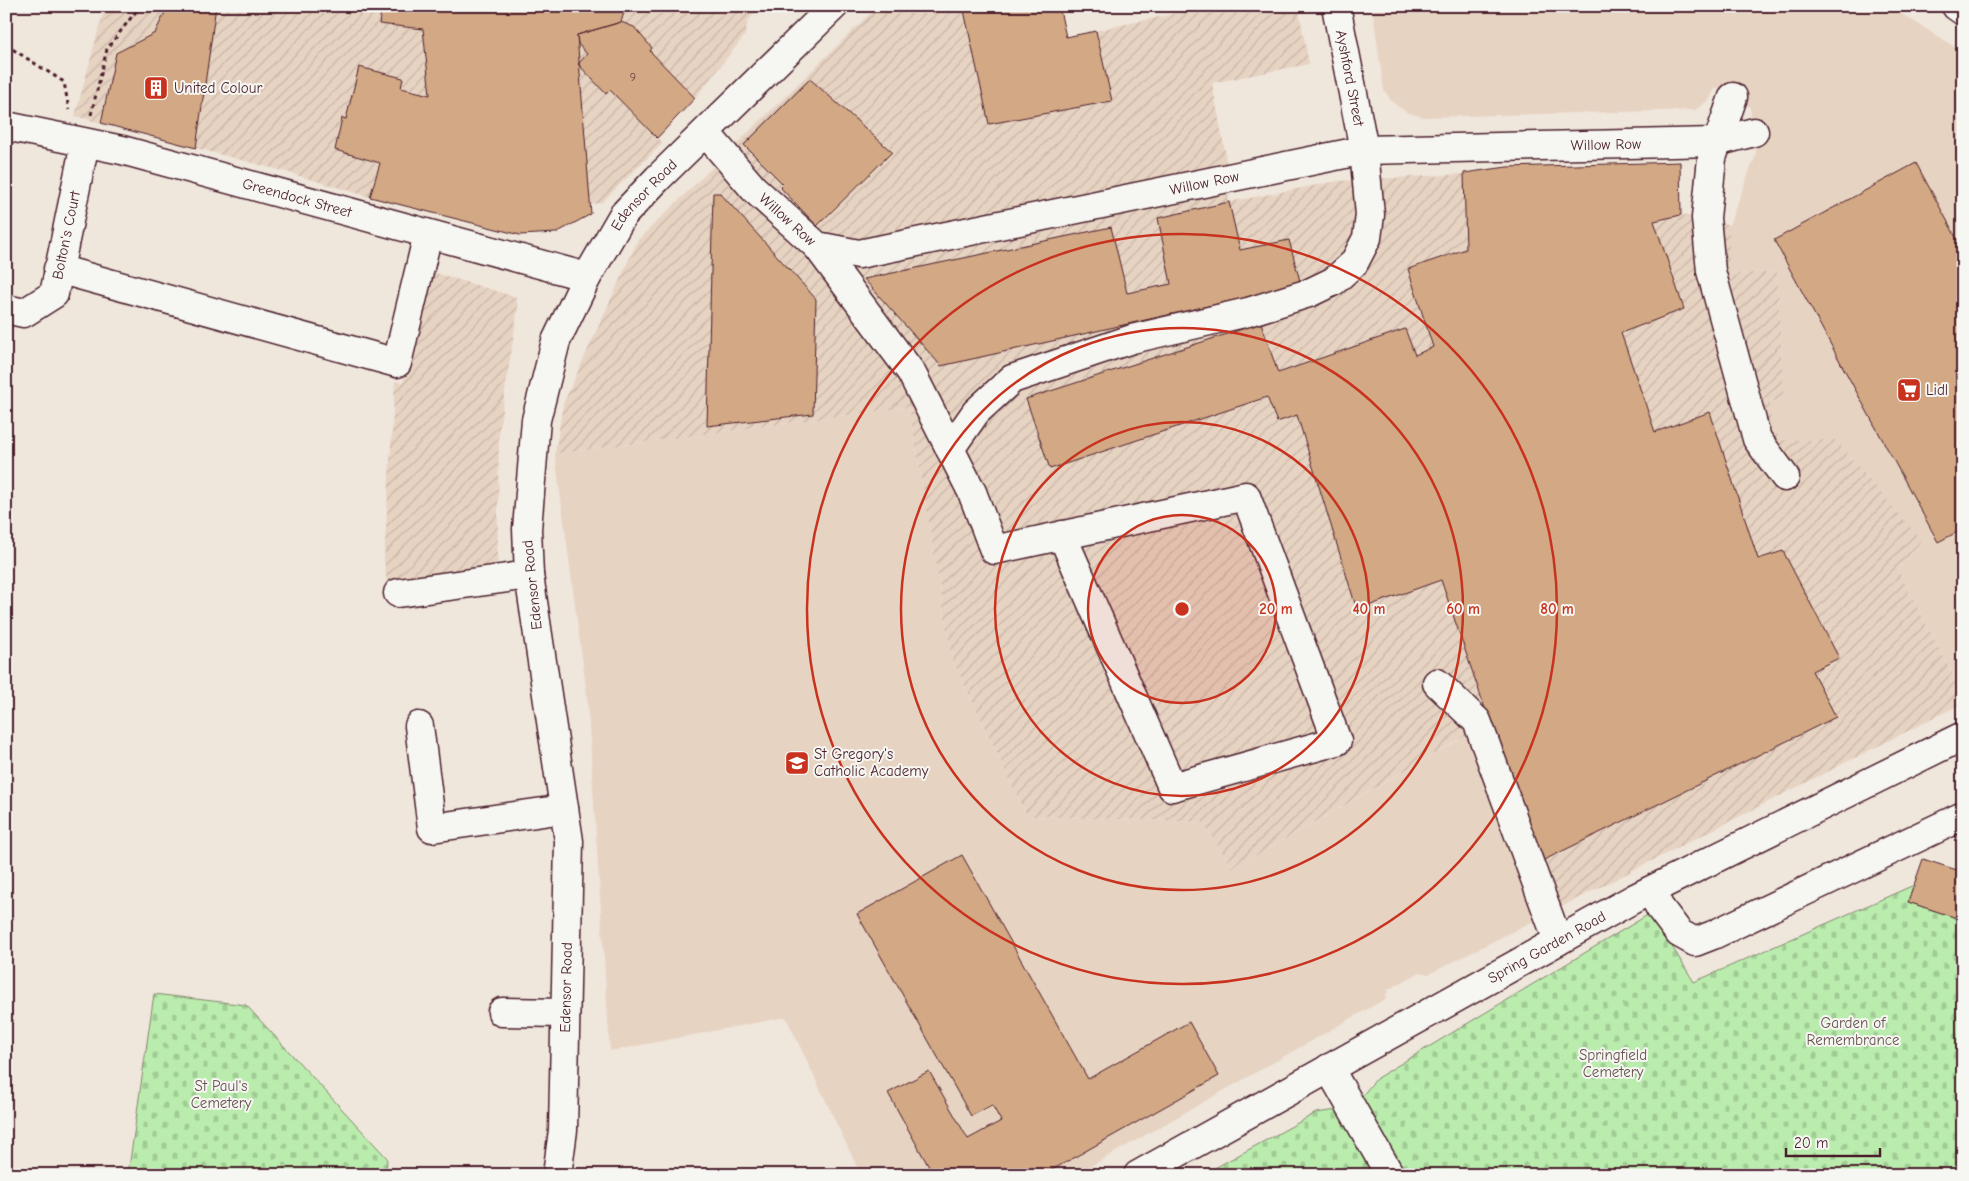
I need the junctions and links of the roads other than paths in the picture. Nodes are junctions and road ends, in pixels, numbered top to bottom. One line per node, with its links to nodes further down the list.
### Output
1 (834, 6): 5 (street, Edensor Road)
2 (1336, 6): 12 (street, Ayshford Street)
3 (1956, 6): 4 (street)
4 (1963, 11)
5 (810, 18): 9 (street, Edensor Road)
6 (1733, 97): 11 (street)
7 (6, 126): 10 (street, Greendock Street)
8 (1754, 132): 11 (street, Willow Row)
9 (706, 133): 14 (street, Willow Row); 16 (street, Edensor Road)
10 (75, 141): 13 (street, Greendock Street); 15 (street, Bolton's Court)
11 (1716, 142): 12 (street, Willow Row); 19 (street)
12 (1364, 150): 14 (street, Willow Row); 18 (street, Ayshford Street)
13 (428, 234): 15 (street); 16 (street, Greendock Street)
14 (817, 246): 18 (street)
15 (58, 269): 17 (street, Bolton's Court)
16 (587, 277): 21 (street, Edensor Road)
17 (15, 311)
18 (950, 449): 20 (street)
19 (1785, 477)
20 (1062, 535): 20 (street)
21 (529, 575): 22 (street); 26 (street, Edensor Road)
22 (398, 593)
23 (1437, 683): 29 (street)
24 (420, 726): 26 (street)
25 (1963, 736): 28 (street, Spring Garden Road)
26 (564, 809): 31 (street, Edensor Road)
27 (1963, 816): 28 (street)
28 (1651, 891): 29 (street, Spring Garden Road)
29 (1558, 942): 32 (street, Spring Garden Road)
30 (502, 1012): 31 (street)
31 (565, 1013): 33 (street, Edensor Road)
32 (1329, 1068): 34 (street, Spring Garden Road); 35 (street)
33 (557, 1175)
34 (1138, 1175)
35 (1390, 1175)

